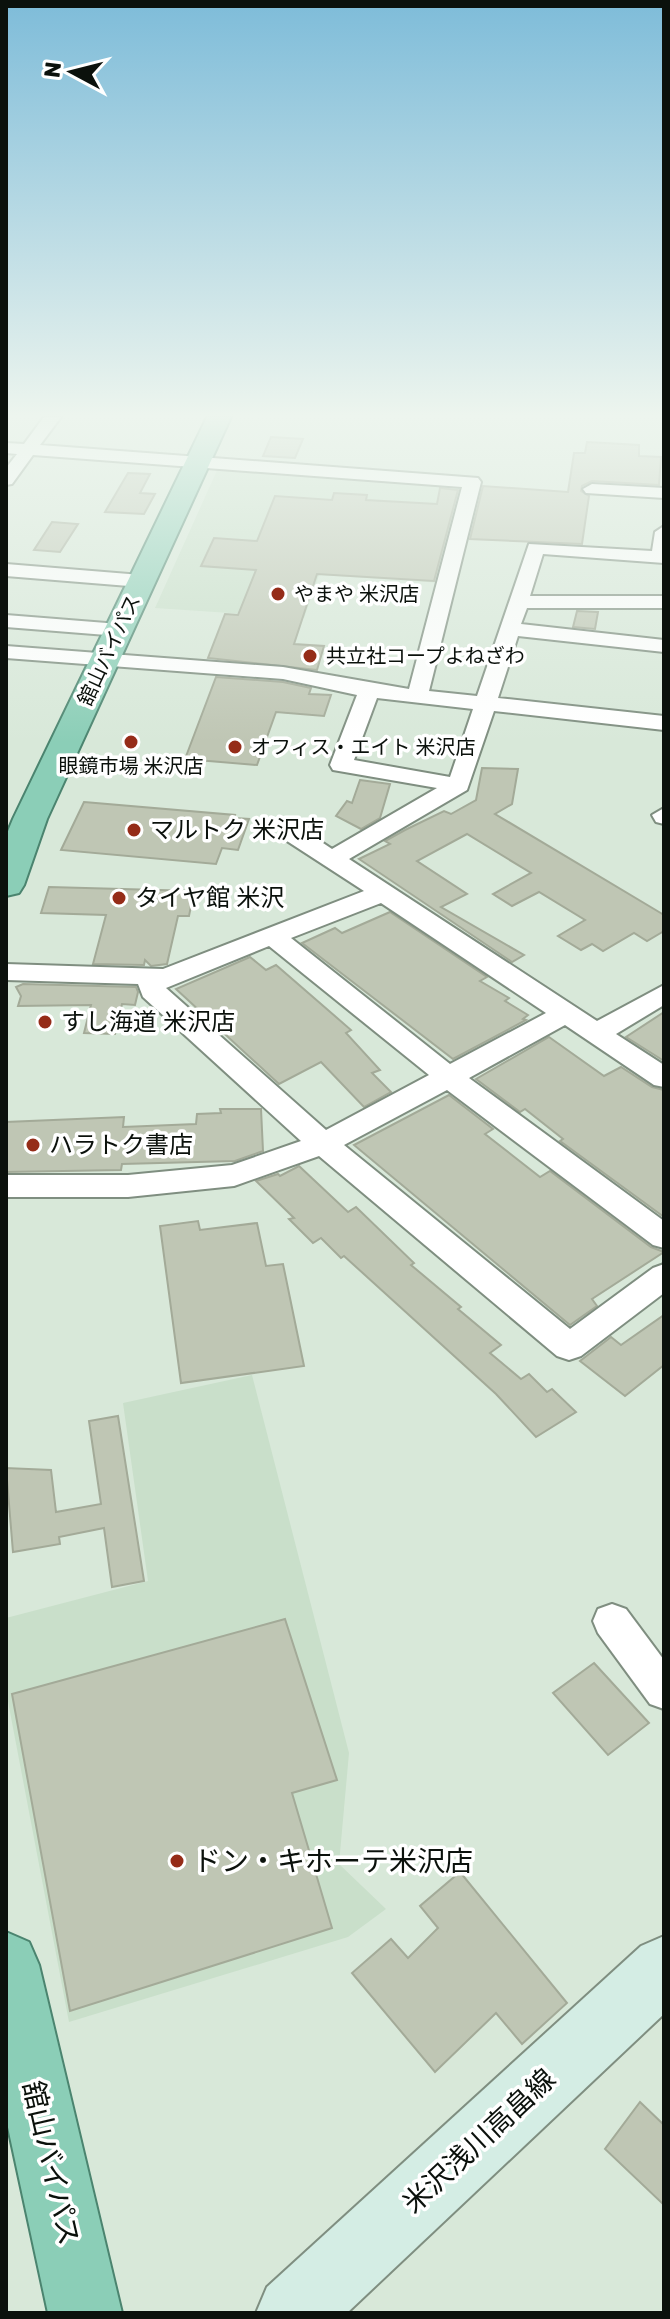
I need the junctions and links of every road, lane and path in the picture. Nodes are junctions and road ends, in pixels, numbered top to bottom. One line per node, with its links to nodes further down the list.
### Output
1 (168, 525): 6 (highway, 舘山バイパス)
2 (461, 525): 16 (street)
3 (664, 532): 4 (street)
4 (662, 557): 7 (street)
5 (6, 570): 6 (street)
6 (141, 581): 11 (highway, 舘山バイパス)
7 (519, 602): 8 (street); 10 (street)
8 (664, 602)
9 (6, 621): 11 (street)
10 (512, 629): 12 (street); 17 (street)
11 (119, 630): 14 (highway, 舘山バイパス)
12 (664, 646)
13 (6, 652): 14 (street)
14 (104, 661): 15 (street); 22 (highway, 舘山バイパス)
15 (369, 691): 16 (street); 19 (street)
16 (418, 694): 17 (street)
17 (486, 702): 18 (street); 19 (street)
18 (664, 723)
19 (459, 785): 21 (street)
20 (296, 836): 21 (street)
21 (332, 859): 23 (street)
22 (6, 885)
23 (383, 893): 24 (street); 28 (street)
24 (274, 937): 26 (street); 30 (street)
25 (6, 972): 26 (street)
26 (150, 978): 32 (street)
27 (664, 993): 29 (street)
28 (567, 1013): 29 (street); 30 (street)
29 (597, 1033): 31 (street)
30 (449, 1077): 32 (street); 34 (street)
31 (664, 1078)
32 (323, 1144): 33 (street); 35 (street)
33 (6, 1186)
34 (664, 1237)
35 (664, 1276)
36 (612, 1621): 37 (street)
37 (664, 1691)
38 (6, 1965): 40 (highway, 舘山バイパス)
39 (664, 1969): 41 (main road, 米沢浅川高畠線)
40 (85, 2313)
41 (293, 2313)

